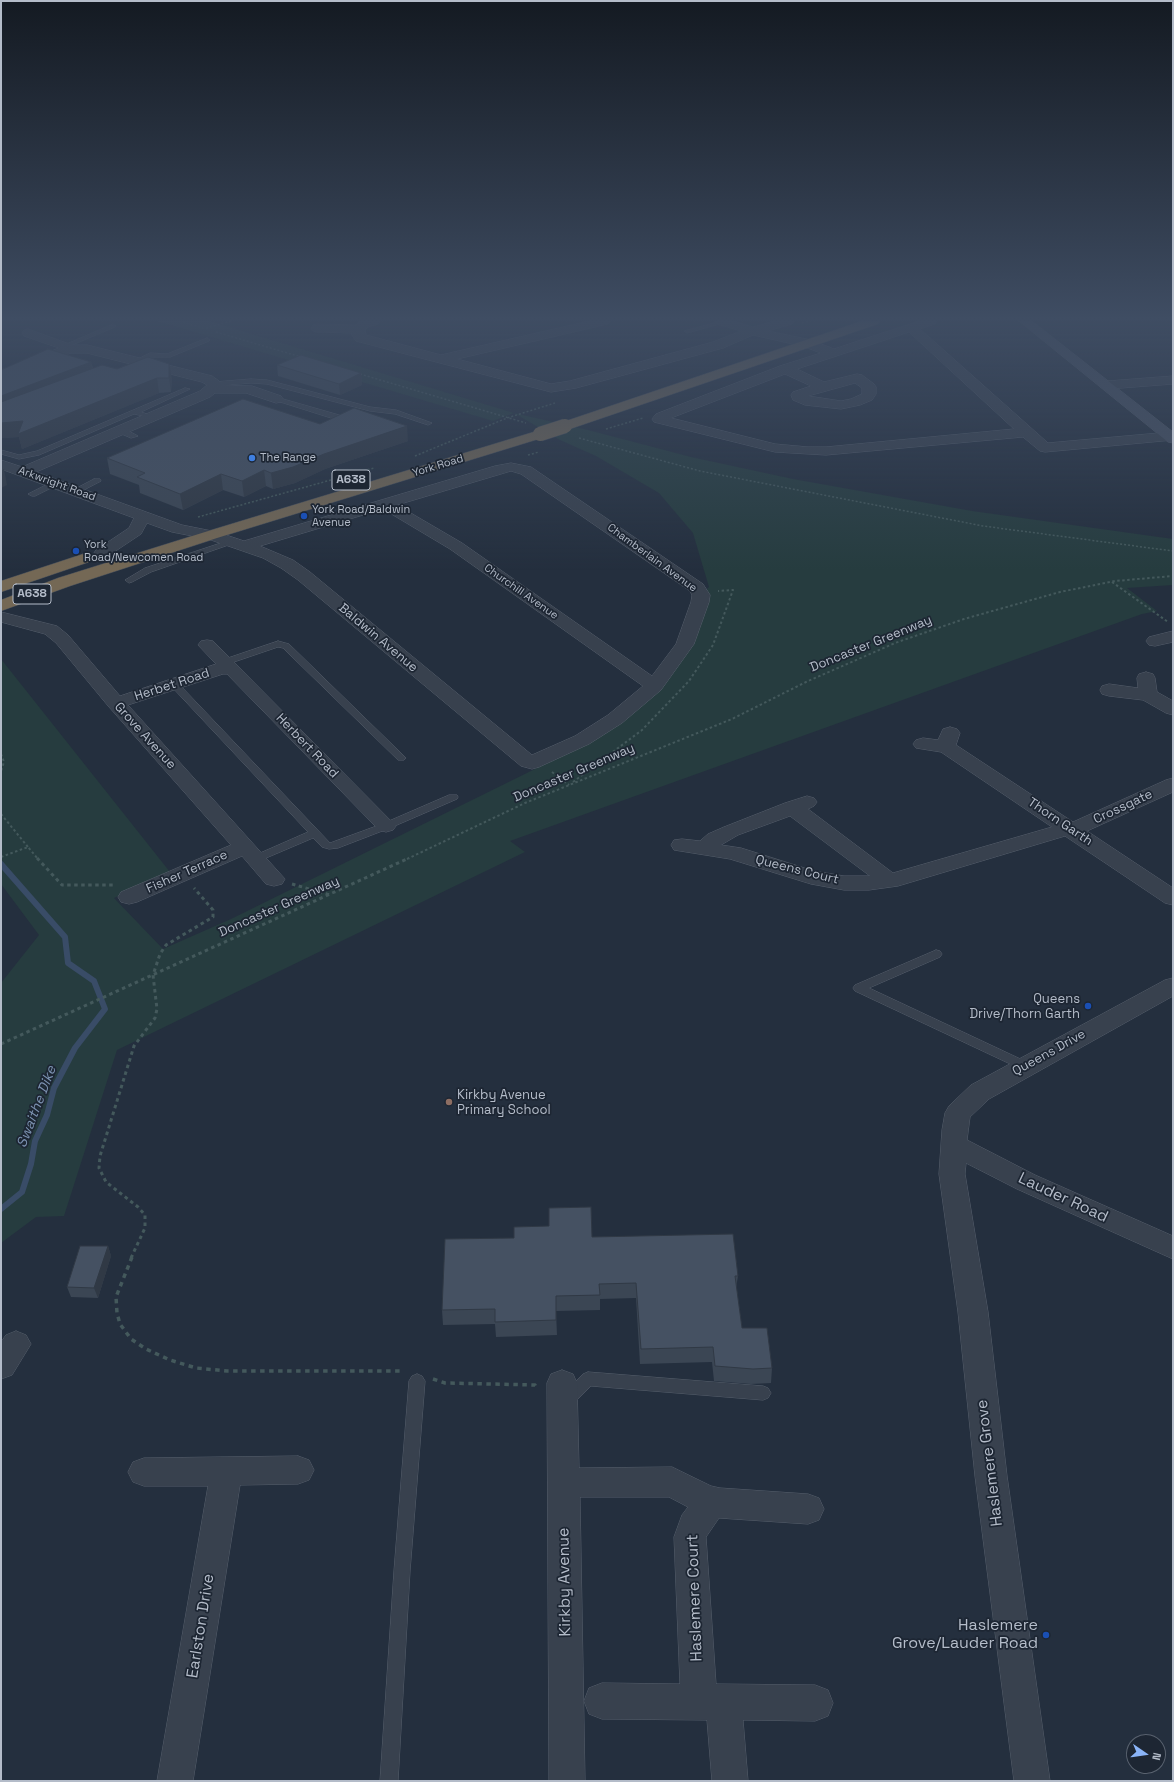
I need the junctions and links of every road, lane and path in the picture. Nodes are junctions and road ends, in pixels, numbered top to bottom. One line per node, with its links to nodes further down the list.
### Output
1 (153, 404): 12 (lane)
2 (181, 404): 13 (street)
3 (294, 404): 15 (lane)
4 (352, 404): 16 (lane)
5 (460, 404): 14 (path)
6 (550, 404): 14 (path)
7 (602, 404): 17 (highway, York Road / A638)
8 (628, 404): 17 (highway, York Road / A638, bridge)
9 (694, 404): 19 (street)
10 (995, 404): 19 (street)
11 (1130, 404): 22 (street)
12 (134, 412): 13 (lane); 23 (lane)
13 (151, 417): 18 (street)
14 (507, 418): 17 (path); 24 (path)
15 (352, 421)
16 (428, 423)
17 (536, 428): 36 (highway, York Road / A638)
18 (120, 430): 20 (lane); 27 (street)
19 (1026, 432): 22 (street)
20 (134, 436)
21 (579, 438): 40 (path)
22 (1171, 438)
23 (1, 452)
24 (415, 456)
25 (1, 464): 27 (street, Arkwright Road)
26 (377, 467): 38 (path)
27 (23, 472): 29 (street, Arkwright Road)
28 (97, 481): 30 (lane)
29 (55, 484): 30 (street, Arkwright Road); 31 (lane)
30 (75, 491): 33 (street, Arkwright Road)
31 (32, 494)
32 (385, 504): 39 (street); 52 (street, Churchill Avenue); 52 (street, Chamberlain Avenue)
33 (113, 505): 34 (street, Arkwright Road); 35 (street, Arkwright Road)
34 (95, 513)
35 (143, 516): 38 (street, Arkwright Road); 41 (street)
36 (212, 524): 37 (street); 39 (street, Baldwin Avenue); 46 (highway, York Road / A638)
37 (178, 529): 38 (highway, A638)
38 (154, 533): 41 (highway, A638)
39 (239, 544): 43 (lane); 59 (street, Baldwin Avenue)
40 (1173, 551)
41 (102, 554): 45 (highway, A638)
42 (1173, 576): 44 (path, Doncaster Greenway)
43 (129, 580)
44 (1112, 581): 48 (path); 75 (path, Doncaster Greenway)
45 (1, 587)
46 (1, 606)
47 (1, 617): 54 (street, Grove Avenue)
48 (1168, 636)
49 (207, 645): 50 (street, Herbert Road)
50 (226, 665): 51 (street, Herbet Road); 58 (lane); 64 (street, Herbert Road)
51 (174, 684): 54 (street, Herbet Road); 66 (lane)
52 (654, 686): 59 (street, Chamberlain Avenue)
53 (1109, 690): 55 (street)
54 (116, 703): 70 (street, Grove Avenue)
55 (1173, 709)
56 (922, 744): 65 (street, Thorn Garth)
57 (1, 754): 60 (path)
58 (401, 758)
59 (532, 763)
60 (1, 771)
61 (1173, 784): 65 (street, Crossgate)
62 (453, 797): 64 (lane)
63 (1, 814): 68 (path)
64 (386, 826): 66 (lane)
65 (1071, 829): 74 (street, Queens Court); 77 (street, Thorn Garth)
66 (315, 833): 70 (lane)
67 (682, 845): 69 (street, Queens Court)
68 (28, 847): 71 (path); 76 (path)
69 (705, 848): 74 (street, Queens Court); 74 (street)
70 (250, 853): 72 (street, Fisher Terrace); 73 (street, Grove Avenue)
71 (1, 857)
72 (182, 874): 76 (street, Fisher Terrace); 79 (path)
73 (274, 879): 75 (path)
74 (890, 881)
75 (330, 895): 79 (path, Doncaster Greenway)
76 (129, 897)
77 (1173, 898)
78 (936, 954): 82 (lane)
79 (153, 975): 81 (path, Doncaster Greenway); 85 (path)
80 (1173, 986): 82 (street, Queens Drive)
81 (1, 1044)
82 (1025, 1066): 83 (street, Queens Drive)
83 (954, 1144): 84 (street, Lauder Road); 101 (street, Haslemere Grove)
84 (1173, 1248)
85 (420, 1377): 86 (path); 98 (lane)
86 (562, 1394): 87 (lane); 91 (street, Kirkby Avenue)
87 (763, 1394)
88 (298, 1470): 89 (street)
89 (226, 1471): 90 (street); 97 (street, Earlston Drive)
90 (144, 1472)
91 (563, 1482): 92 (street); 99 (street, Kirkby Avenue)
92 (712, 1501): 93 (street); 95 (street, Haslemere Court)
93 (808, 1509)
94 (602, 1701): 95 (street)
95 (712, 1702): 96 (street); 100 (street, Haslemere Court)
96 (815, 1703)
97 (175, 1781)
98 (389, 1781)
99 (567, 1781)
100 (730, 1781)
101 (1032, 1781)

